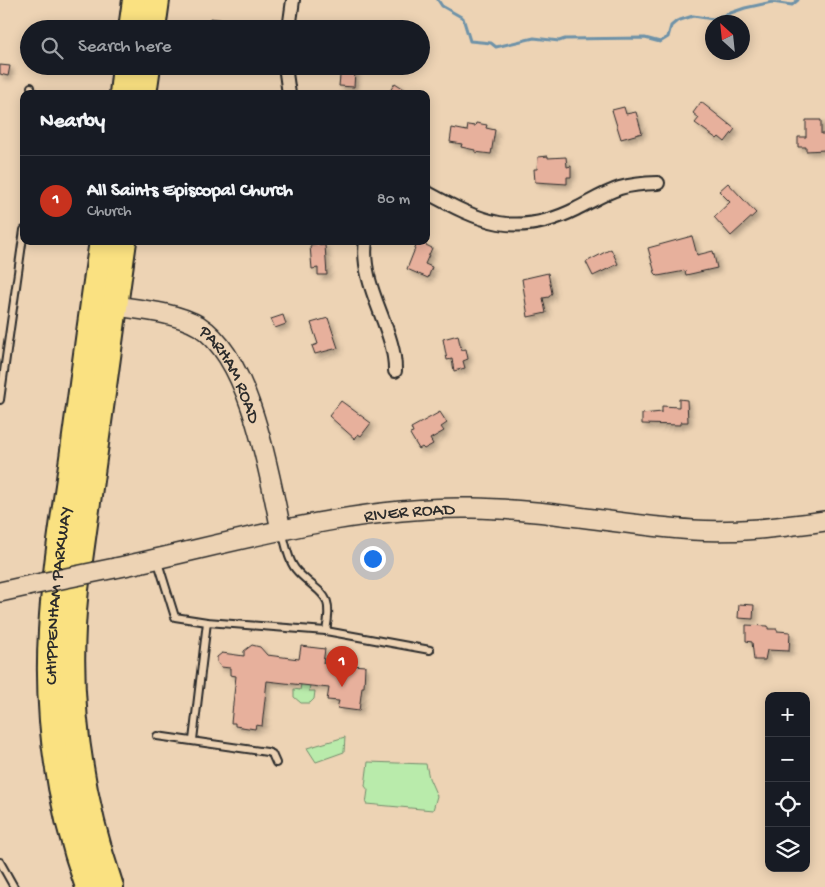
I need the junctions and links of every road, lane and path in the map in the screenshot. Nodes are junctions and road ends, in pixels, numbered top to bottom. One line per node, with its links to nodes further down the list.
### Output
1 (135, 0): 4 (highway)
2 (157, 0): 5 (highway)
3 (293, 0): 6 (street)
4 (132, 20)
5 (154, 20)
6 (290, 20)
7 (125, 75): 10 (highway)
8 (147, 75): 11 (highway)
9 (286, 75): 12 (street)
10 (123, 90)
11 (145, 90)
12 (288, 90)
13 (658, 183): 14 (street)
14 (430, 194)
15 (22, 245): 21 (lane)
16 (102, 245): 19 (highway)
17 (123, 245): 19 (highway)
18 (366, 245): 20 (street)
19 (104, 304): 23 (main road, PARHAM ROAD); 34 (highway, CHIPPENHAM PARKWAY); 35 (highway, CHIPPENHAM PARKWAY)
20 (395, 371)
21 (0, 400)
22 (825, 521): 23 (main road, RIVER ROAD)
23 (281, 530): 24 (main road, RIVER ROAD); 27 (lane)
24 (157, 558): 25 (main road, RIVER ROAD, bridge); 26 (lane)
25 (0, 592)
26 (207, 622): 27 (lane); 30 (lane)
27 (326, 631): 28 (lane)
28 (430, 650)
29 (157, 736): 30 (lane)
30 (193, 740): 31 (lane)
31 (276, 763)
32 (0, 862): 33 (lane)
33 (14, 887)
34 (88, 887)
35 (111, 887)

